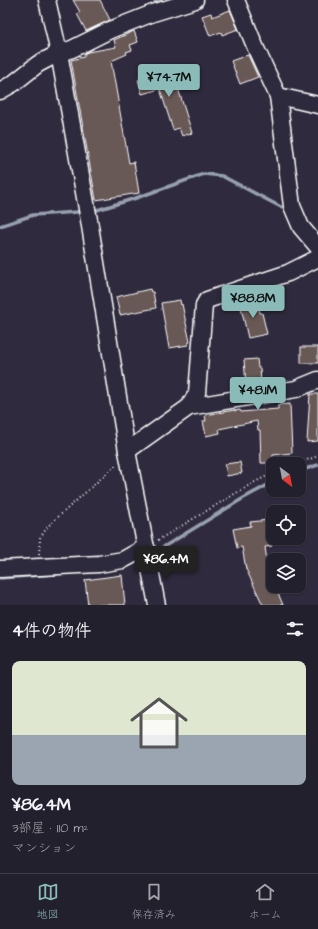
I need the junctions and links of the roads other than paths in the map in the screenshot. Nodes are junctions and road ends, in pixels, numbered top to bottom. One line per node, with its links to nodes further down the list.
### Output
1 (47, 0): 4 (street)
2 (195, 0): 4 (street)
3 (236, 0): 6 (street)
4 (59, 53): 5 (street); 12 (street)
5 (0, 91)
6 (278, 96): 7 (street); 8 (street)
7 (318, 105)
8 (318, 247)
9 (318, 258): 11 (street)
10 (318, 380): 11 (street)
11 (189, 407): 12 (street)
12 (127, 453): 13 (street)
13 (147, 552): 14 (street); 15 (street)
14 (0, 569)
15 (157, 605)

